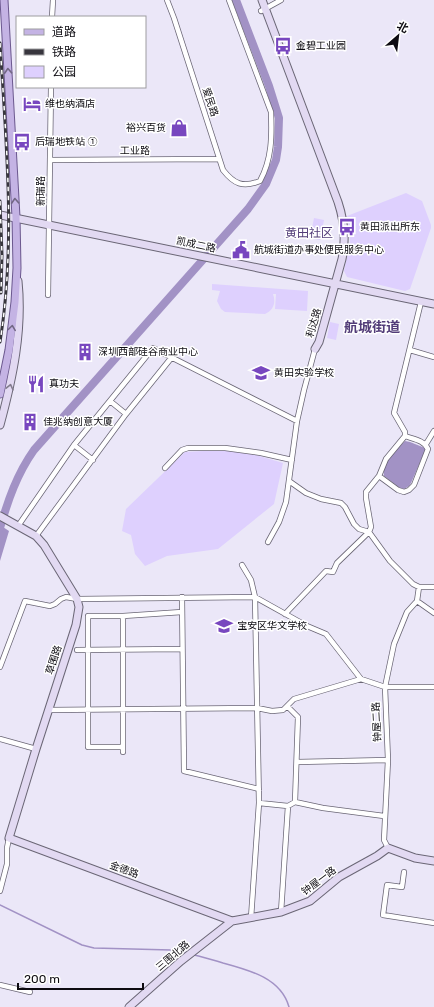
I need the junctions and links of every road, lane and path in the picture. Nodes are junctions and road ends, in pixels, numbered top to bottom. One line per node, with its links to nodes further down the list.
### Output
1 (4, 0): 15 (main road, one-way to 1)
2 (53, 0): 9 (street)
3 (167, 0): 11 (street, 爱民路)
4 (229, 0): 11 (street, 爱民路)
5 (257, 0): 8 (street, 利达路)
6 (262, 0): 8 (street, 利达路)
7 (281, 0): 8 (street)
8 (263, 9): 18 (street, 利达路)
9 (52, 16)
10 (51, 88): 12 (street, 新瑞路)
11 (219, 159): 12 (street, 工业路)
12 (50, 160): 16 (street, 新瑞路)
13 (0, 215): 15 (street, 凯成二路)
14 (0, 220): 15 (street, 凯成二路)
15 (16, 220): 16 (street, 凯成二路); 17 (main road)
16 (50, 227): 18 (street, 凯成二路); 19 (street, 新瑞路)
17 (17, 268): 27 (main road, one-way to 17); 31 (street, one-way to 17)
18 (333, 286): 20 (street, 凯成二路); 23 (street, 利达路)
19 (48, 295)
20 (421, 304): 21 (street, 凯成二路); 22 (street, 凯成二路); 24 (street)
21 (434, 304)
22 (434, 309)
23 (315, 349): 30 (street)
24 (410, 350): 26 (street); 33 (street)
25 (172, 357): 28 (street); 29 (street); 30 (street)
26 (434, 357)
27 (0, 394)
28 (110, 401): 29 (street); 35 (street)
29 (126, 414): 36 (street)
30 (297, 420): 37 (street)
31 (0, 424)
32 (434, 431): 34 (street)
33 (405, 436): 34 (street); 39 (street)
34 (426, 444): 39 (street)
35 (74, 445): 36 (street); 42 (street)
36 (93, 460): 44 (street)
37 (292, 460): 38 (street); 40 (street)
38 (165, 468)
39 (380, 476): 43 (street)
40 (289, 481): 43 (street); 45 (street)
41 (0, 516): 42 (street)
42 (15, 525): 44 (street)
43 (369, 532): 47 (street); 55 (street)
44 (36, 536): 51 (street)
45 (268, 542)
46 (242, 566): 50 (street)
47 (420, 587): 48 (street); 52 (street)
48 (434, 587)
49 (182, 597): 50 (street); 51 (street); 53 (street)
50 (255, 597): 55 (street); 66 (street)
51 (77, 599): 61 (street); 69 (street, 草围路)
52 (417, 601): 54 (street); 63 (street, 钟屋二路)
53 (182, 612): 56 (street); 58 (street)
54 (434, 613)
55 (285, 614): 62 (street)
56 (122, 616): 57 (street); 60 (street)
57 (123, 649): 58 (street); 60 (street); 67 (street)
58 (182, 649): 68 (street)
59 (77, 650): 60 (street)
60 (88, 650): 70 (street)
61 (0, 667)
62 (361, 679): 63 (street); 65 (street)
63 (385, 687): 64 (street); 73 (street, 钟屋二路)
64 (434, 687)
65 (287, 706): 66 (street); 74 (street)
66 (257, 708): 68 (street); 75 (street)
67 (123, 709): 68 (street); 70 (street); 70 (street)
68 (183, 709): 75 (street)
69 (48, 710): 70 (street); 72 (street, 草围路)
70 (88, 710)
71 (0, 739): 72 (street)
72 (36, 749): 80 (street, 草围路)
73 (388, 760): 74 (street); 79 (street, 钟屋二路)
74 (297, 762): 76 (street)
75 (259, 789): 77 (street)
76 (295, 802): 78 (street); 79 (street)
77 (259, 803): 78 (street); 86 (street)
78 (288, 806): 85 (street)
79 (384, 816): 81 (street, 钟屋二路)
80 (9, 838): 84 (street); 87 (street, 金德路)
81 (388, 848): 82 (street); 85 (street, 钟屋一路)
82 (434, 861)
83 (404, 872): 88 (street)
84 (0, 891)
85 (281, 912): 86 (street, 钟屋一路)
86 (250, 918): 87 (street, 钟屋一路)
87 (232, 921): 91 (street, 三围北路)
88 (434, 923)
89 (0, 985): 90 (street)
90 (30, 992)
91 (129, 1007)

